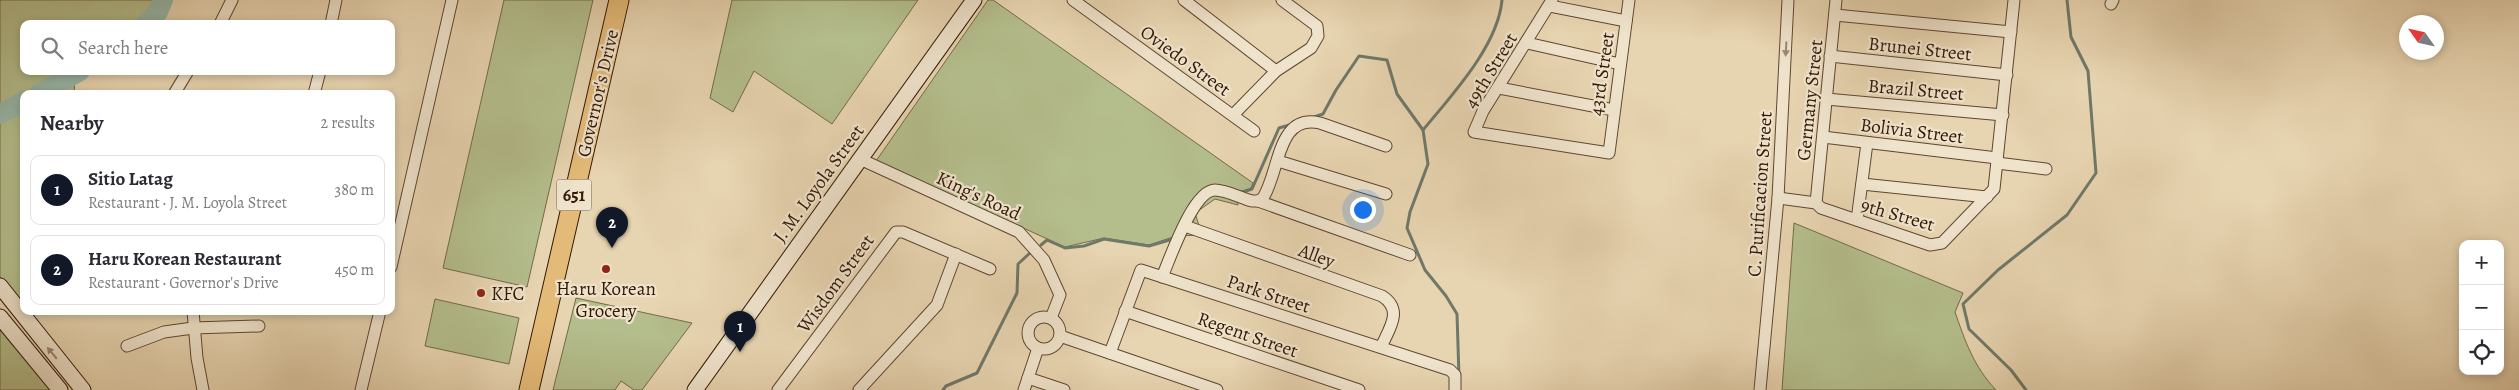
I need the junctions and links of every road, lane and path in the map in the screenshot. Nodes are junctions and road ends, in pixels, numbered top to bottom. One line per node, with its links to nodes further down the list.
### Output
1 (232, 0): 15 (street)
2 (336, 0): 16 (street)
3 (452, 0): 50 (street)
4 (619, 0): 75 (highway, Governor's Drive / 651)
5 (974, 0): 38 (main road, J. M. Loyola Street)
6 (1073, 0): 31 (street, Oviedo Street)
7 (1184, 0): 22 (street)
8 (1282, 0): 22 (street)
9 (1629, 0): 17 (street, 43rd Street)
10 (1788, 0): 45 (street, C. Purificacion Street, one-way to 45)
11 (1836, 0): 14 (street, Germany Street)
12 (2014, 0): 18 (street, 9th Street)
13 (1551, 3): 17 (street); 19 (street, 49th Street)
14 (1834, 15): 18 (street); 20 (street, Germany Street)
15 (222, 20)
16 (332, 20)
17 (1626, 21): 21 (street, 43rd Street)
18 (2011, 32): 25 (street, 9th Street)
19 (1527, 43): 21 (street); 26 (street, 49th Street)
20 (1830, 56): 25 (street, Brunei Street); 29 (street, Germany Street)
21 (1620, 64): 30 (street, 43rd Street)
22 (1276, 71): 31 (street)
23 (186, 75): 27 (street)
24 (319, 75): 28 (street)
25 (2007, 75): 32 (street, 9th Street)
26 (1499, 88): 30 (street); 37 (street, 49th Street)
27 (176, 90)
28 (315, 90)
29 (1826, 99): 32 (street, Brazil Street); 34 (street, Germany Street)
30 (1614, 110): 37 (street, 43rd Street)
31 (1233, 115): 33 (street, Oviedo Street)
32 (2003, 115): 39 (street, 9th Street)
33 (1254, 131)
34 (1822, 137): 35 (street, Bolivia Street); 47 (street, Germany Street)
35 (1867, 142): 39 (street, Bolivia Street); 42 (street)
36 (1386, 146): 40 (street)
37 (1608, 153)
38 (860, 158): 62 (street, King's Road); 76 (main road, J. M. Loyola Street)
39 (1997, 160): 41 (street); 44 (street, 9th Street)
40 (1278, 161): 43 (street); 46 (street)
41 (2046, 169)
42 (1862, 184): 44 (street); 48 (street)
43 (1386, 194)
44 (1987, 197): 48 (street, 9th Street)
45 (1778, 198): 47 (street, 9th Street); 84 (street, C. Purificacion Street)
46 (1258, 202): 49 (street, Alley); 52 (street, Alley)
47 (1816, 203): 48 (street, 9th Street)
48 (1857, 220)
49 (1185, 226): 54 (street, Alley); 68 (street, Alley)
50 (395, 249)
51 (956, 254): 53 (street, Wisdom Street); 77 (street, Wisdom Street); 78 (street)
52 (1410, 256)
53 (990, 269)
54 (1162, 277): 57 (street, Park Street); 68 (street, Park Street)
55 (0, 286): 56 (main road, one-way to 55)
56 (20, 311)
57 (1125, 311): 69 (street, Park Street); 82 (street, Regent Street)
58 (23, 315): 72 (main road, one-way to 58)
59 (193, 315): 64 (street)
60 (379, 315): 74 (street)
61 (0, 317): 71 (main road)
62 (1051, 318): 65 (street); 67 (street)
63 (259, 326): 64 (street)
64 (193, 328): 66 (street); 73 (street)
65 (1060, 336): 67 (street); 69 (street)
66 (127, 346)
67 (1038, 348): 70 (street)
68 (1381, 348): 83 (street, Park Street)
69 (1110, 354): 81 (street)
70 (1028, 378): 79 (street); 80 (street)
71 (60, 390)
72 (83, 390)
73 (203, 390)
74 (361, 390)
75 (529, 390)
76 (695, 390)
77 (778, 390)
78 (859, 390)
79 (1024, 390)
80 (1064, 390)
81 (1217, 390)
82 (1359, 390)
83 (1455, 390)
84 (1760, 390)

